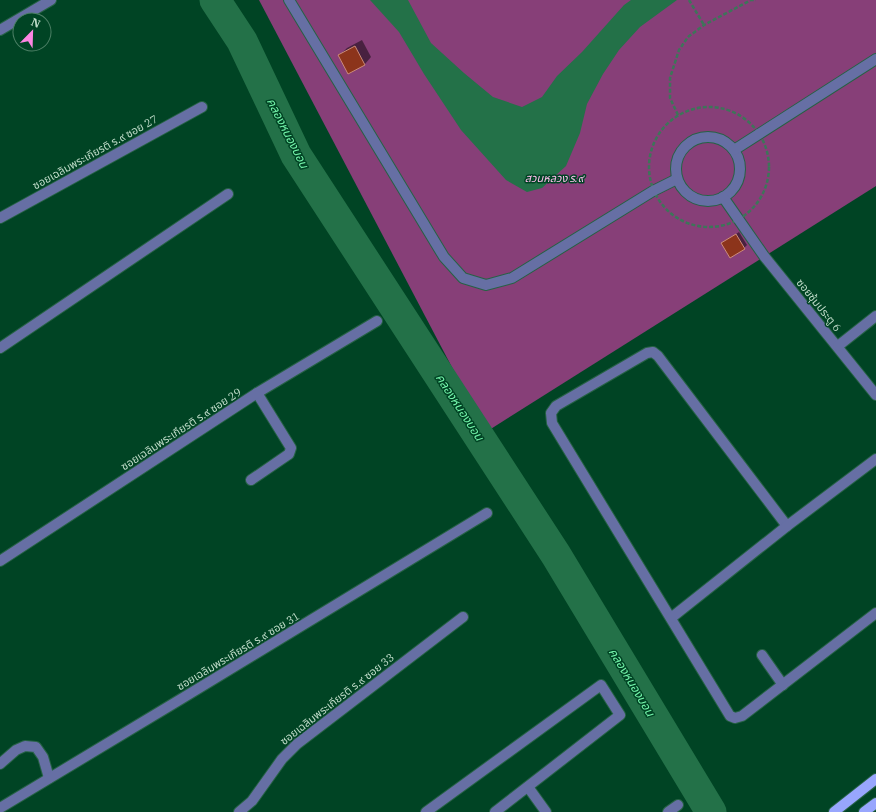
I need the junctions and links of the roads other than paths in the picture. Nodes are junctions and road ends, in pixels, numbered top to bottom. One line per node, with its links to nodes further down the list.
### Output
1 (51, 0): 3 (street)
2 (290, 0): 7 (street)
3 (0, 30)
4 (876, 59): 6 (street)
5 (202, 107): 10 (street, ซอยเฉลิมพระเกียรติ ร.๙ ซอย 27)
6 (734, 150): 7 (street); 9 (street)
7 (677, 179): 9 (street)
8 (228, 194): 14 (street)
9 (723, 198): 13 (street, ซอยซุ้มประตู 6)
10 (0, 218)
11 (876, 316): 13 (street)
12 (377, 321): 15 (street, ซอยเฉลิมพระเกียรติ ร.๙ ซอย 29)
13 (838, 346): 16 (street, ซอยซุ้มประตู 6)
14 (0, 348)
15 (257, 393): 18 (street); 21 (street, ซอยเฉลิมพระเกียรติ ร.๙ ซอย 29)
16 (876, 395)
17 (876, 459): 20 (street)
18 (251, 480)
19 (487, 513): 28 (street, ซอยเฉลิมพระเกียรติ ร.๙ ซอย 31)
20 (786, 526): 24 (street); 24 (street)
21 (0, 561)
22 (876, 613): 26 (street)
23 (463, 617): 34 (street, ซอยเฉลิมพระเกียรติ ร.๙ ซอย 33)
24 (671, 618): 26 (street)
25 (762, 655): 26 (street)
26 (783, 685)
27 (0, 764): 28 (street)
28 (50, 778): 33 (street, ซอยเฉลิมพระเกียรติ ร.๙ ซอย 31)
29 (876, 779): 39 (main road)
30 (528, 787): 35 (street); 36 (street); 37 (street)
31 (876, 803): 40 (main road)
32 (678, 805): 38 (street)
33 (0, 808)
34 (239, 812)
35 (426, 812)
36 (495, 812)
37 (546, 812)
38 (668, 812)
39 (834, 812)
40 (864, 812)

